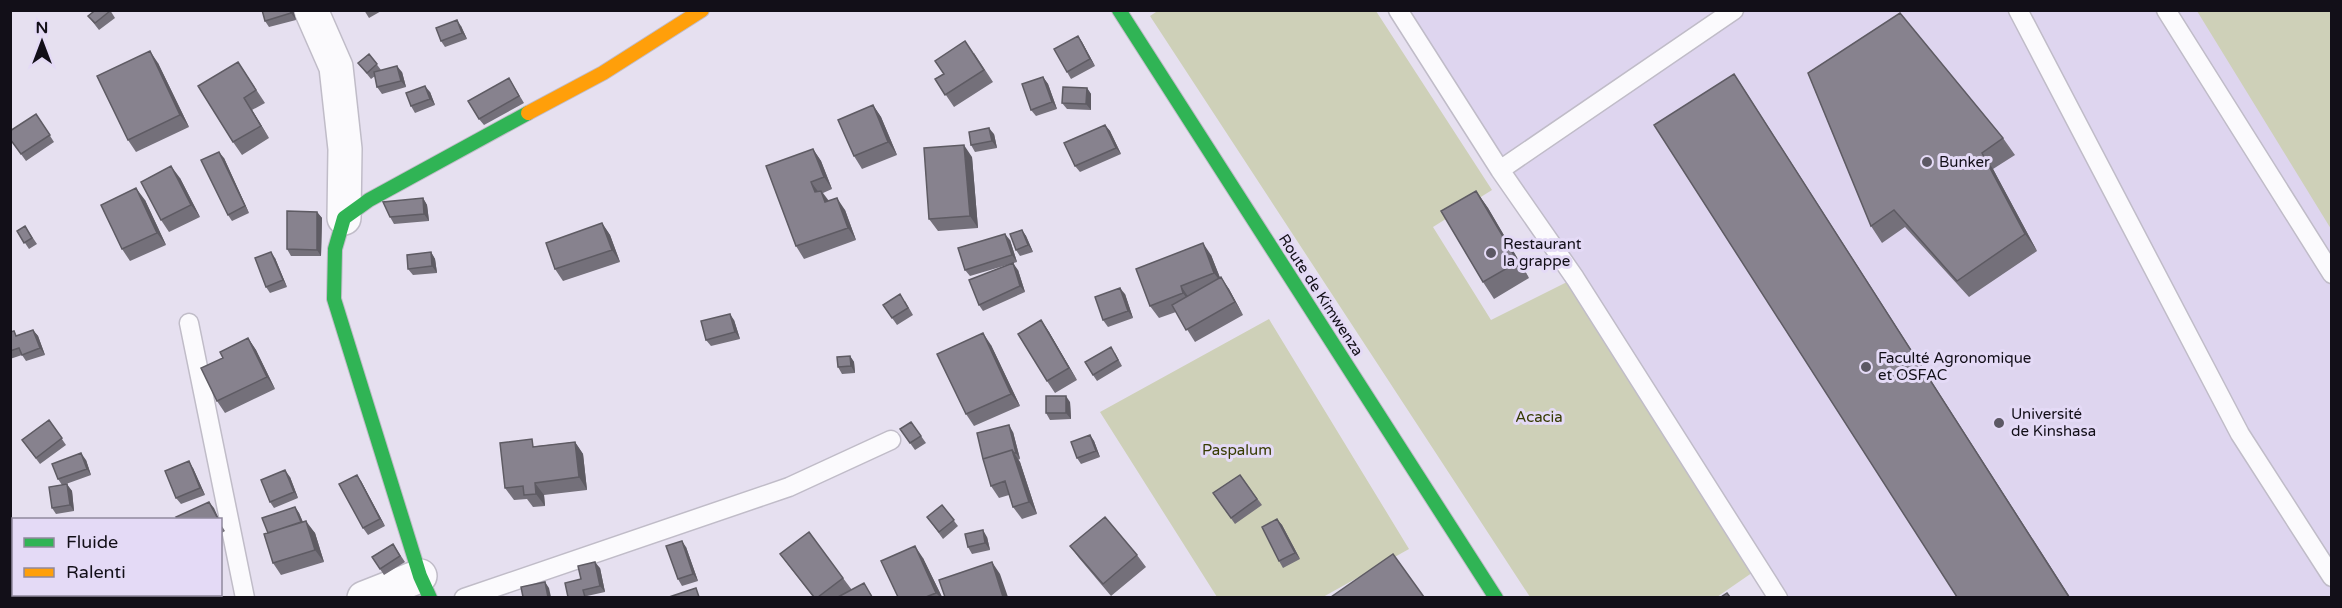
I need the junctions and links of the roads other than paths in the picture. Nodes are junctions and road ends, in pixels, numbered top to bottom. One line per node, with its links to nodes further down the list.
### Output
1 (311, 10): 9 (street)
2 (702, 10): 9 (street)
3 (1119, 10): 18 (street, Route de Kimwenza)
4 (1398, 10): 8 (lane)
5 (1734, 10): 8 (lane)
6 (2018, 10): 13 (lane)
7 (2166, 10): 10 (lane)
8 (1500, 170): 19 (lane)
9 (344, 218): 14 (street)
10 (2331, 274)
11 (189, 323): 15 (lane)
12 (891, 440): 17 (lane)
13 (2331, 577)
14 (425, 587): 16 (street)
15 (245, 597)
16 (364, 597)
17 (464, 597)
18 (1496, 597)
19 (1778, 597)

